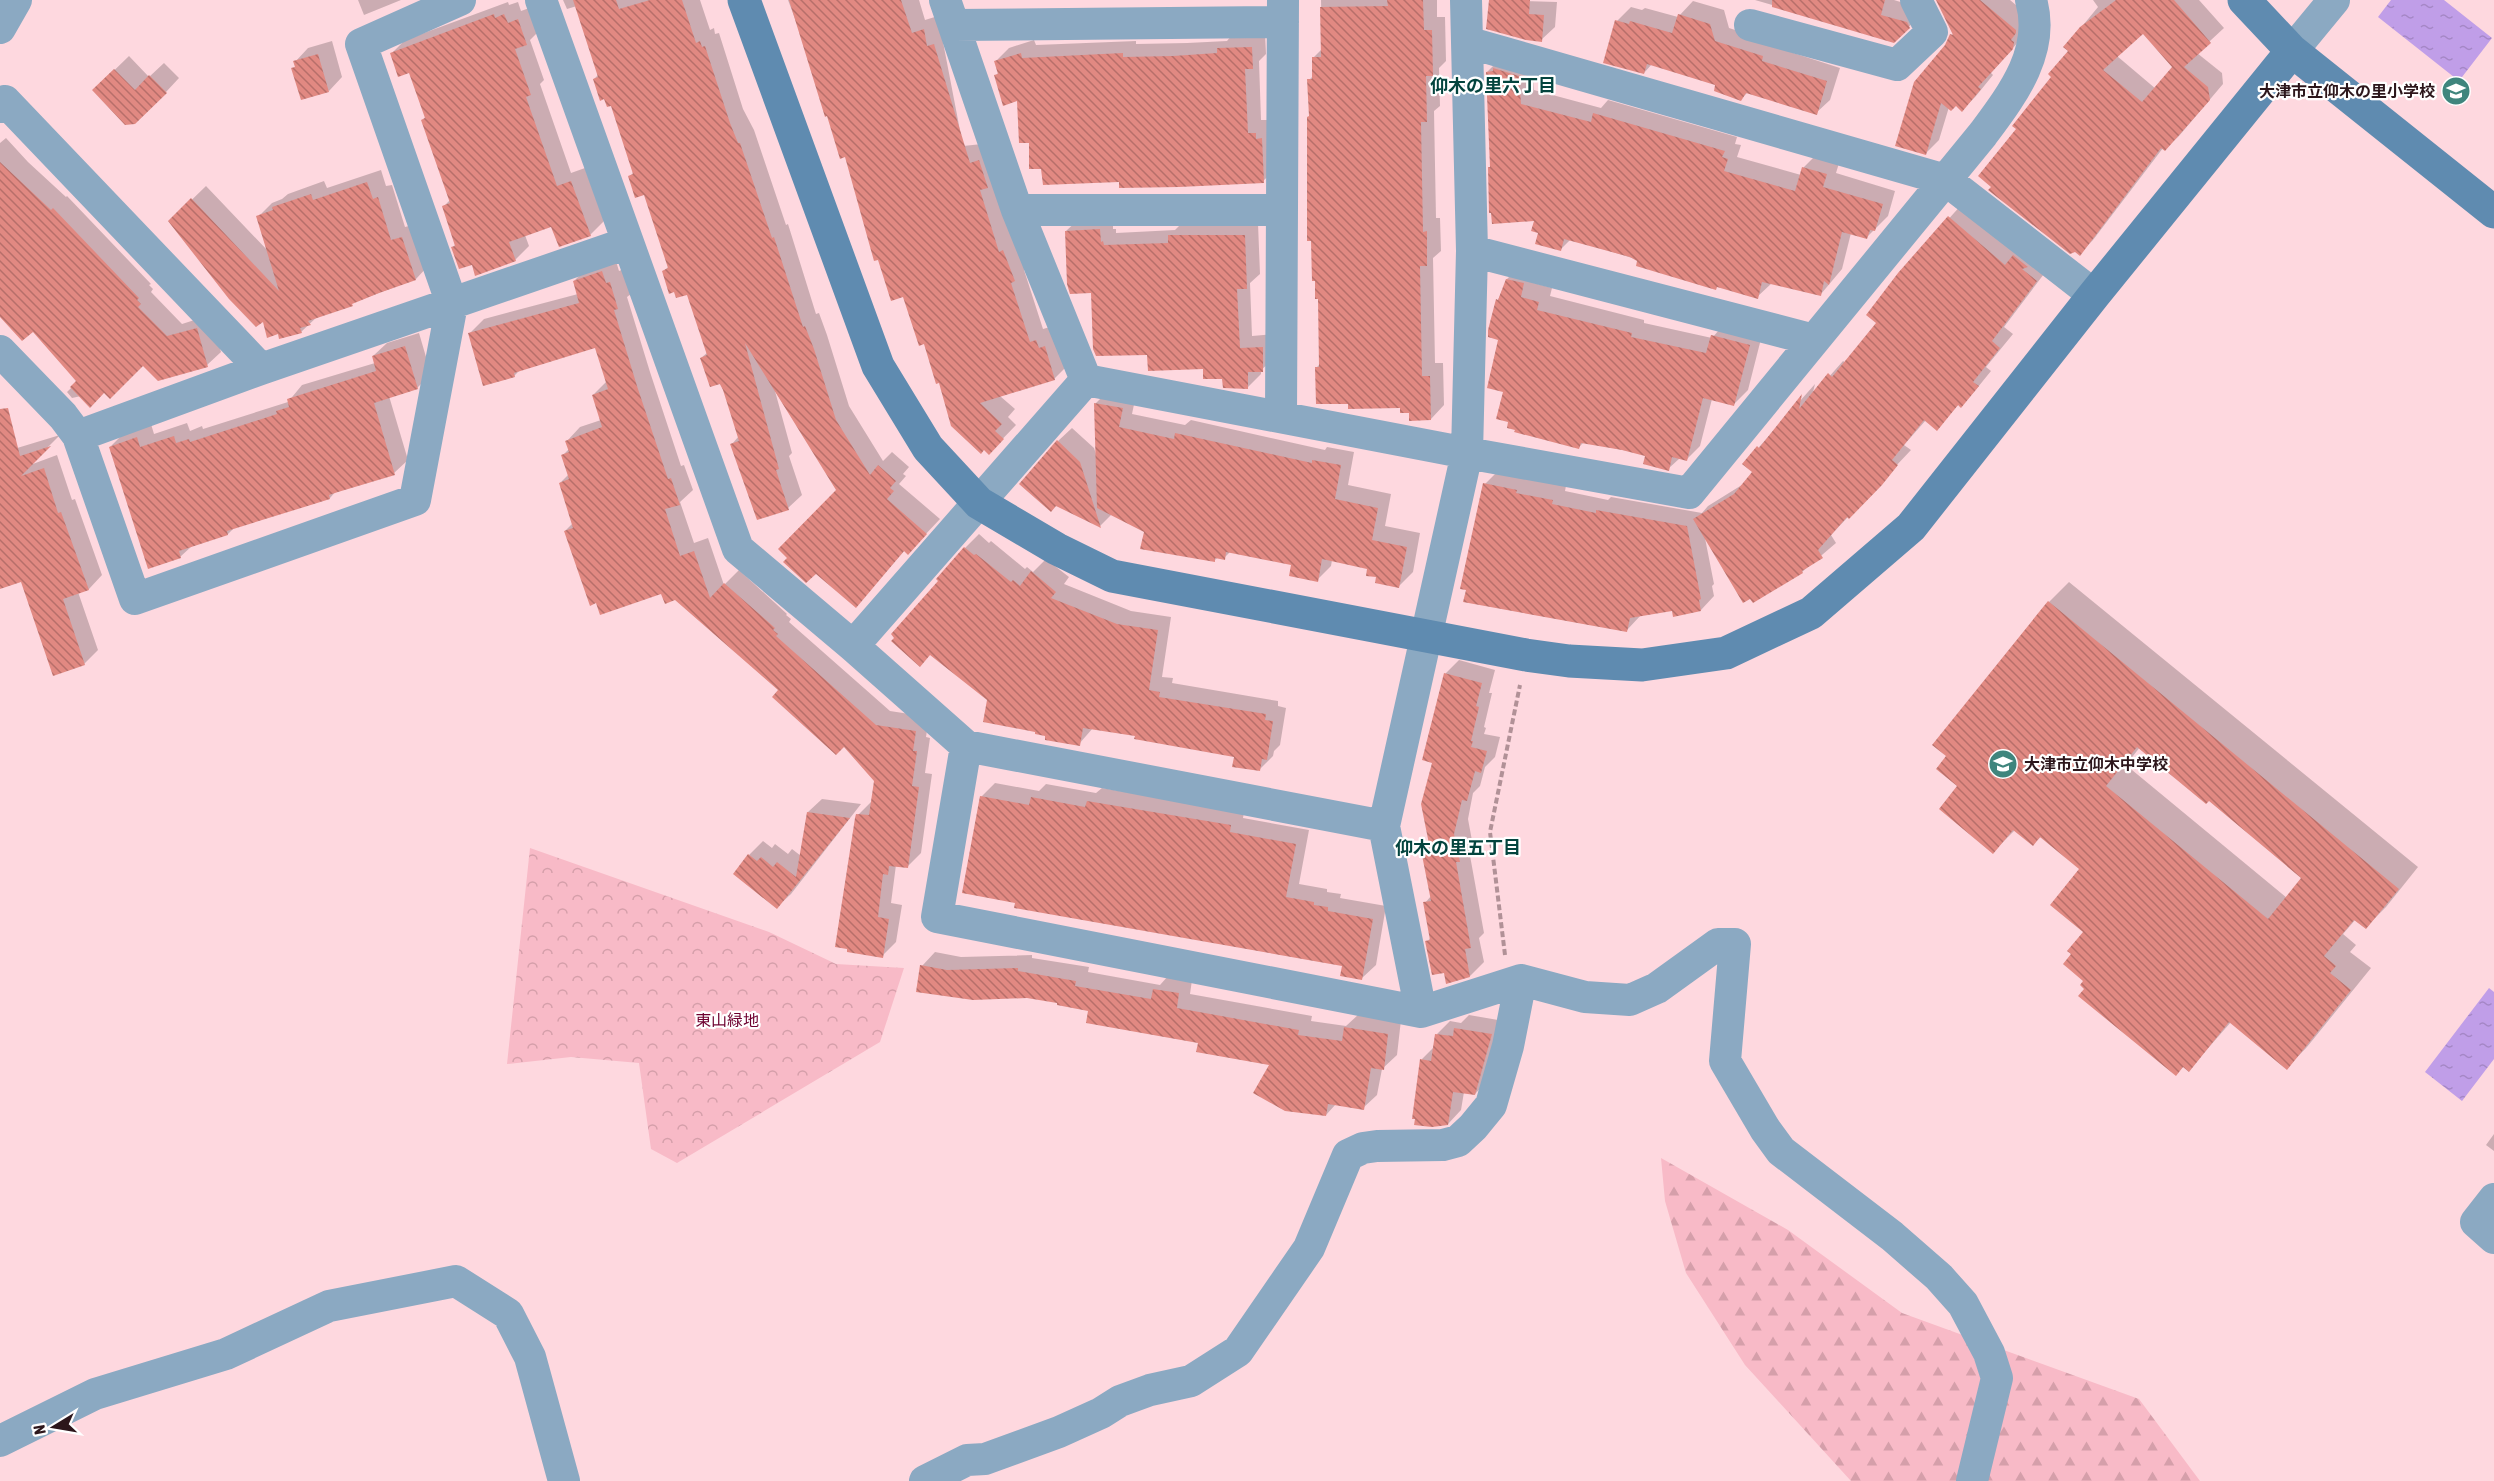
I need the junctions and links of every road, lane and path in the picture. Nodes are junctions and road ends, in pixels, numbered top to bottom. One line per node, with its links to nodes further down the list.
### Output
1 (16, 0): 13 (street)
2 (460, 0): 24 (street)
3 (541, 0): 21 (street)
4 (744, 0): 32 (street)
5 (1466, 0): 14 (street)
6 (1916, 0): 12 (street)
7 (2031, 0): 17 (street)
8 (2244, 0): 15 (street)
9 (2334, 0): 15 (street)
10 (1283, 11): 11 (street); 19 (street)
11 (949, 13): 18 (street)
12 (1750, 25)
13 (0, 28)
14 (1467, 42): 17 (street); 22 (street)
15 (2292, 51): 20 (street); 23 (street)
16 (0, 107): 27 (street)
17 (1946, 180): 23 (street); 25 (street)
18 (1017, 210): 19 (street); 28 (street)
19 (1282, 210): 29 (street)
20 (2494, 212)
21 (627, 243): 24 (street); 34 (street)
22 (1472, 251): 25 (street); 31 (street)
23 (2094, 295): 35 (street)
24 (452, 304): 27 (street); 30 (street)
25 (1814, 340): 31 (street)
26 (0, 351): 30 (street)
27 (261, 369): 30 (street)
28 (1086, 380): 29 (street); 32 (street)
29 (1281, 416): 31 (street)
30 (78, 436)
31 (1467, 453): 33 (street)
32 (979, 503): 33 (street); 34 (street)
33 (1427, 636): 35 (street); 37 (street)
34 (853, 646): 36 (street)
35 (1526, 655): 38 (path)
36 (966, 746): 37 (street); 39 (street)
37 (1384, 826): 39 (street)
38 (1515, 982): 39 (street); 44 (street); 45 (street)
39 (1421, 1012)
40 (2494, 1199): 41 (street)
41 (2494, 1238)
42 (0, 1441): 43 (street)
43 (564, 1481)
44 (925, 1481)
45 (1972, 1481)

